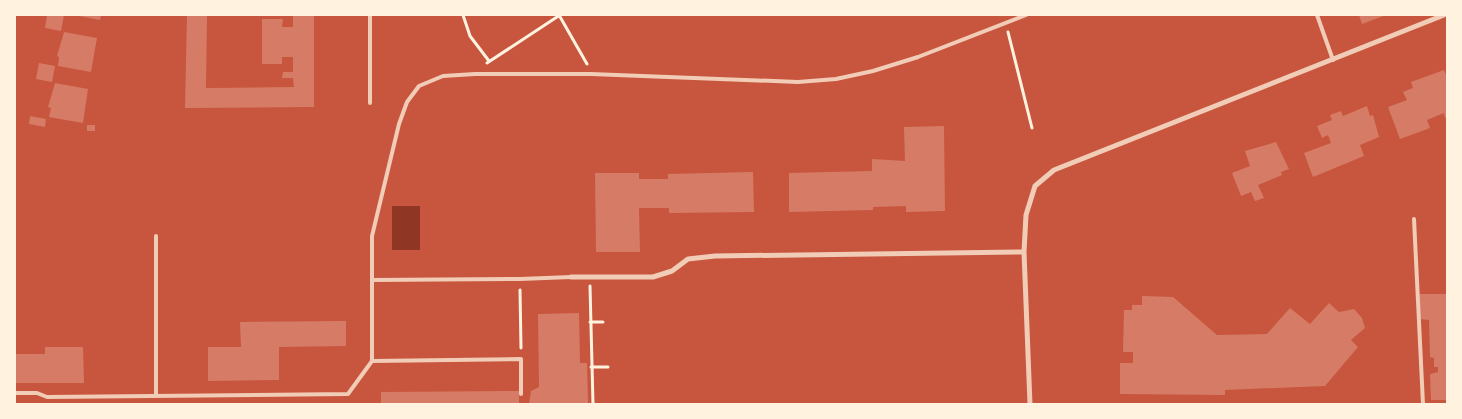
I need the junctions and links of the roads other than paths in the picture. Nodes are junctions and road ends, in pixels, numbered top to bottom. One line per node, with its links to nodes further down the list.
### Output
1 (370, 15): 6 (lane)
2 (1026, 15): 11 (lane)
3 (1317, 15): 5 (lane)
4 (1444, 15): 5 (street)
5 (1333, 60): 9 (street)
6 (370, 103)
7 (1414, 219): 17 (lane)
8 (156, 236): 15 (lane)
9 (1024, 252): 10 (street); 16 (street)
10 (571, 277): 11 (lane)
11 (372, 280): 12 (lane)
12 (372, 361): 14 (lane); 15 (lane)
13 (15, 393): 15 (lane)
14 (521, 394)
15 (156, 396)
16 (1030, 404)
17 (1423, 404)

